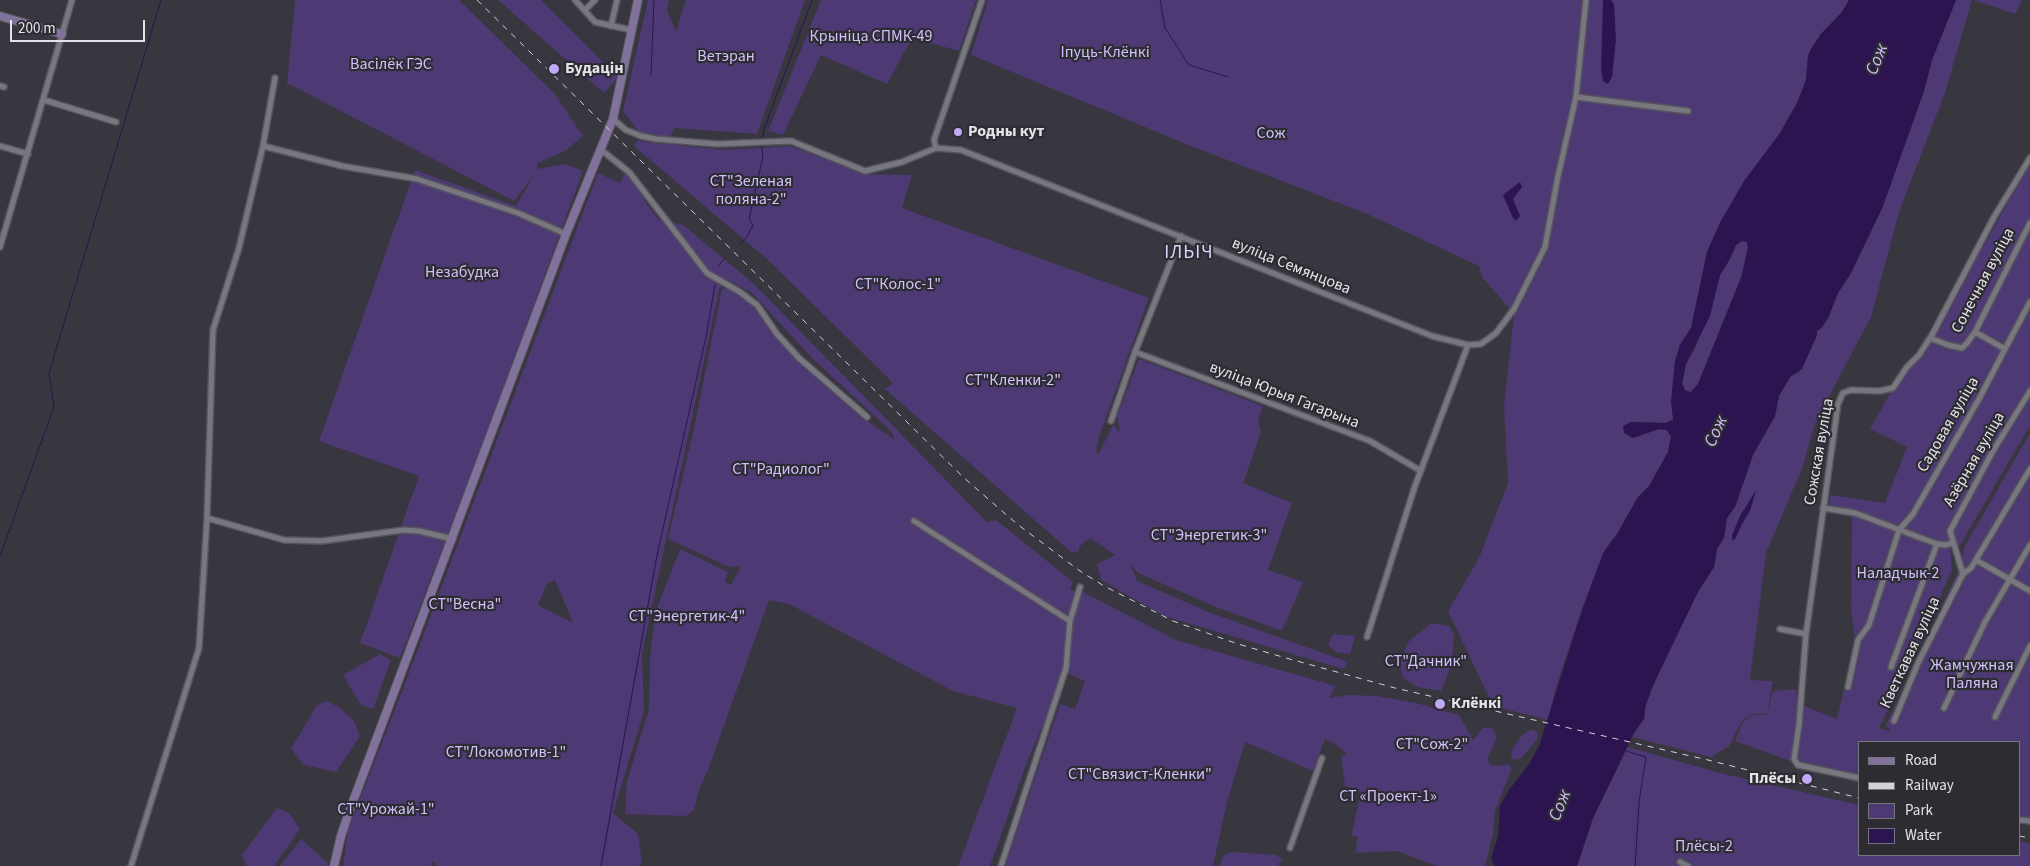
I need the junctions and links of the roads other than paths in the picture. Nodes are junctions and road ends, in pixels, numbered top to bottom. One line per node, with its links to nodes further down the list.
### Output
1 (72, 0): 12 (street)
2 (575, 0): 8 (street)
3 (594, 0): 8 (street)
4 (617, 0): 10 (street)
5 (638, 0): 11 (street)
6 (982, 0): 21 (street)
7 (1586, 0): 14 (street)
8 (585, 10): 10 (street)
9 (0, 16): 12 (street)
10 (611, 26): 11 (street)
11 (631, 30): 17 (street)
12 (62, 34): 15 (street)
13 (275, 78): 20 (street)
14 (1576, 97): 16 (street); 32 (street)
15 (44, 100): 18 (street); 23 (street)
16 (1688, 111)
17 (613, 119): 21 (street, вуліца Семянцова); 22 (street)
18 (116, 122)
19 (0, 146): 23 (street)
20 (263, 146): 26 (street); 41 (street)
21 (936, 148): 27 (street, вуліца Семянцова)
22 (600, 149): 26 (street); 36 (street)
23 (28, 154): 28 (street)
24 (2030, 158): 31 (street, Сожская вуліца)
25 (2030, 223): 30 (street, Сонечная вуліца)
26 (566, 234): 44 (street)
27 (1181, 236): 32 (street, вуліца Семянцова); 34 (street)
28 (0, 247)
29 (2030, 302): 33 (street, Садовая вуліца)
30 (1975, 332): 31 (street, Сонечная вуліца); 33 (street)
31 (1930, 338): 40 (street, Сожская вуліца)
32 (1468, 345): 39 (street)
33 (2005, 349): 43 (street, Садовая вуліца)
34 (1135, 352): 37 (street); 39 (street, вуліца Юрыя Гагарына)
35 (2030, 391): 45 (street, Азёрная вуліца)
36 (867, 417)
37 (1110, 421)
38 (2030, 469): 48 (street, Кветкавая вуліца)
39 (1421, 471): 56 (street)
40 (1823, 508): 43 (street); 55 (street, Сожская вуліца)
41 (207, 518): 44 (street); 67 (street)
42 (914, 521): 53 (street)
43 (1900, 530): 46 (street); 59 (street)
44 (452, 539): 68 (street)
45 (1953, 543): 46 (street); 49 (street)
46 (1937, 544): 58 (street)
47 (2030, 545): 50 (street)
48 (1976, 560): 49 (street, Кветкавая вуліца); 50 (street)
49 (1963, 574): 62 (street, Кветкавая вуліца)
50 (2010, 579): 52 (street); 60 (street)
51 (1080, 587): 53 (street)
52 (2030, 591)
53 (1070, 621): 69 (street)
54 (1780, 629): 55 (street)
55 (1806, 634): 64 (street, Сожская вуліца)
56 (1367, 637)
57 (2030, 646): 61 (street)
58 (1892, 667)
59 (1848, 686)
60 (1944, 708)
61 (1995, 717)
62 (1894, 721)
63 (1322, 758): 65 (street)
64 (1858, 778)
65 (1290, 848)
66 (1680, 862): 70 (street)
67 (130, 866)
68 (334, 866)
69 (1001, 866)
70 (1688, 866)

